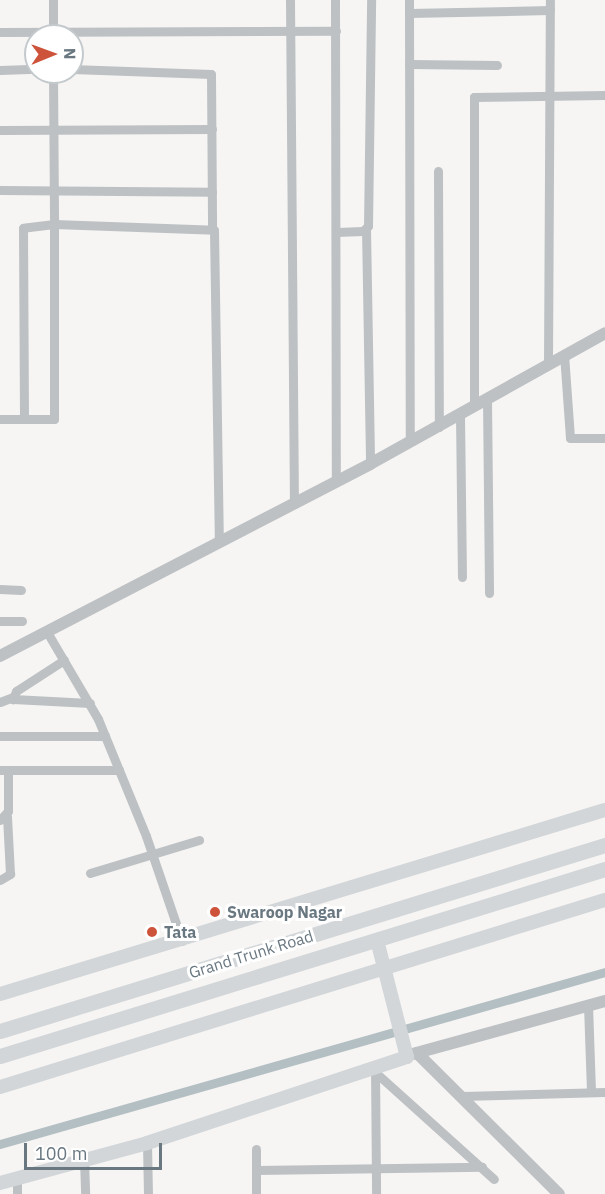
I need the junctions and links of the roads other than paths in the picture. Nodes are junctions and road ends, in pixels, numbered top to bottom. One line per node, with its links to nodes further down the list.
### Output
1 (53, 0): 9 (street)
2 (290, 0): 13 (street)
3 (335, 0): 10 (street)
4 (371, 0): 32 (street)
5 (409, 0): 8 (street)
6 (550, 0): 7 (street)
7 (549, 10): 8 (street); 21 (street)
8 (409, 13): 15 (street)
9 (53, 24)
10 (336, 31): 13 (street); 33 (street)
11 (0, 32): 12 (street)
12 (24, 33)
13 (289, 33): 14 (street); 47 (street)
14 (84, 34)
15 (410, 64): 16 (street); 44 (street)
16 (497, 65)
17 (24, 69): 19 (street)
18 (84, 69): 24 (street)
19 (0, 70)
20 (53, 84): 23 (street)
21 (549, 94): 22 (street); 36 (street); 38 (street)
22 (605, 95)
23 (53, 128): 24 (street); 25 (street); 28 (street)
24 (212, 129): 29 (street)
25 (0, 130)
26 (438, 171): 42 (street)
27 (0, 190): 28 (street)
28 (53, 190): 29 (street); 30 (street)
29 (212, 192): 31 (street)
30 (54, 224): 31 (street); 41 (street); 41 (street)
31 (212, 228): 48 (street)
32 (366, 229): 33 (street); 45 (street)
33 (336, 232): 46 (street)
34 (605, 333): 35 (street)
35 (564, 354): 36 (street); 43 (street)
36 (548, 364): 37 (street)
37 (486, 399): 38 (street); 52 (street)
38 (474, 406): 39 (street)
39 (460, 415): 42 (street); 49 (street)
40 (0, 419): 41 (street)
41 (24, 419)
42 (439, 427): 44 (street)
43 (605, 438)
44 (410, 442): 45 (street)
45 (370, 464): 46 (street)
46 (336, 481): 47 (street)
47 (294, 504): 48 (street)
48 (219, 542): 55 (street)
49 (462, 577)
50 (0, 589): 51 (street)
51 (21, 590)
52 (489, 593)
53 (0, 621): 54 (street)
54 (22, 621)
55 (47, 632): 56 (street); 57 (street)
56 (0, 656)
57 (64, 660): 58 (street); 60 (street)
58 (13, 697): 59 (street); 60 (street)
59 (0, 702)
60 (90, 703): 62 (street)
61 (0, 736): 62 (street)
62 (105, 736): 64 (street)
63 (4, 770): 64 (street); 66 (street)
64 (119, 770): 70 (street)
65 (605, 810): 76 (main road)
66 (4, 818): 69 (street)
67 (199, 840): 70 (street)
68 (605, 845): 81 (highway, Grand Trunk Road)
69 (4, 849): 73 (street)
70 (153, 854): 72 (street); 76 (street)
71 (605, 869): 75 (highway, Grand Trunk Road)
72 (90, 873)
73 (0, 880)
74 (605, 900): 77 (main road)
75 (377, 940): 77 (main road); 83 (highway, Grand Trunk Road)
76 (182, 941): 78 (main road)
77 (384, 968): 82 (main road); 85 (main road)
78 (0, 994)
79 (605, 1001): 80 (street)
80 (588, 1005): 82 (street); 86 (street)
81 (0, 1031)
82 (411, 1050): 84 (main road); 88 (street)
83 (0, 1056)
84 (375, 1070): 89 (main road); 92 (street); 93 (street)
85 (0, 1087)
86 (591, 1092): 87 (street); 88 (street)
87 (605, 1092)
88 (462, 1096): 103 (street)
89 (147, 1143): 91 (main road); 100 (street)
90 (256, 1149): 94 (street)
91 (84, 1160): 95 (main road); 99 (street)
92 (482, 1167): 93 (street); 96 (street)
93 (376, 1168): 94 (street); 102 (street)
94 (256, 1170): 101 (street)
95 (18, 1179): 97 (main road); 98 (street)
96 (494, 1179)
97 (0, 1183)
98 (17, 1194)
99 (85, 1194)
100 (148, 1194)
101 (256, 1194)
102 (376, 1194)
103 (559, 1194)

